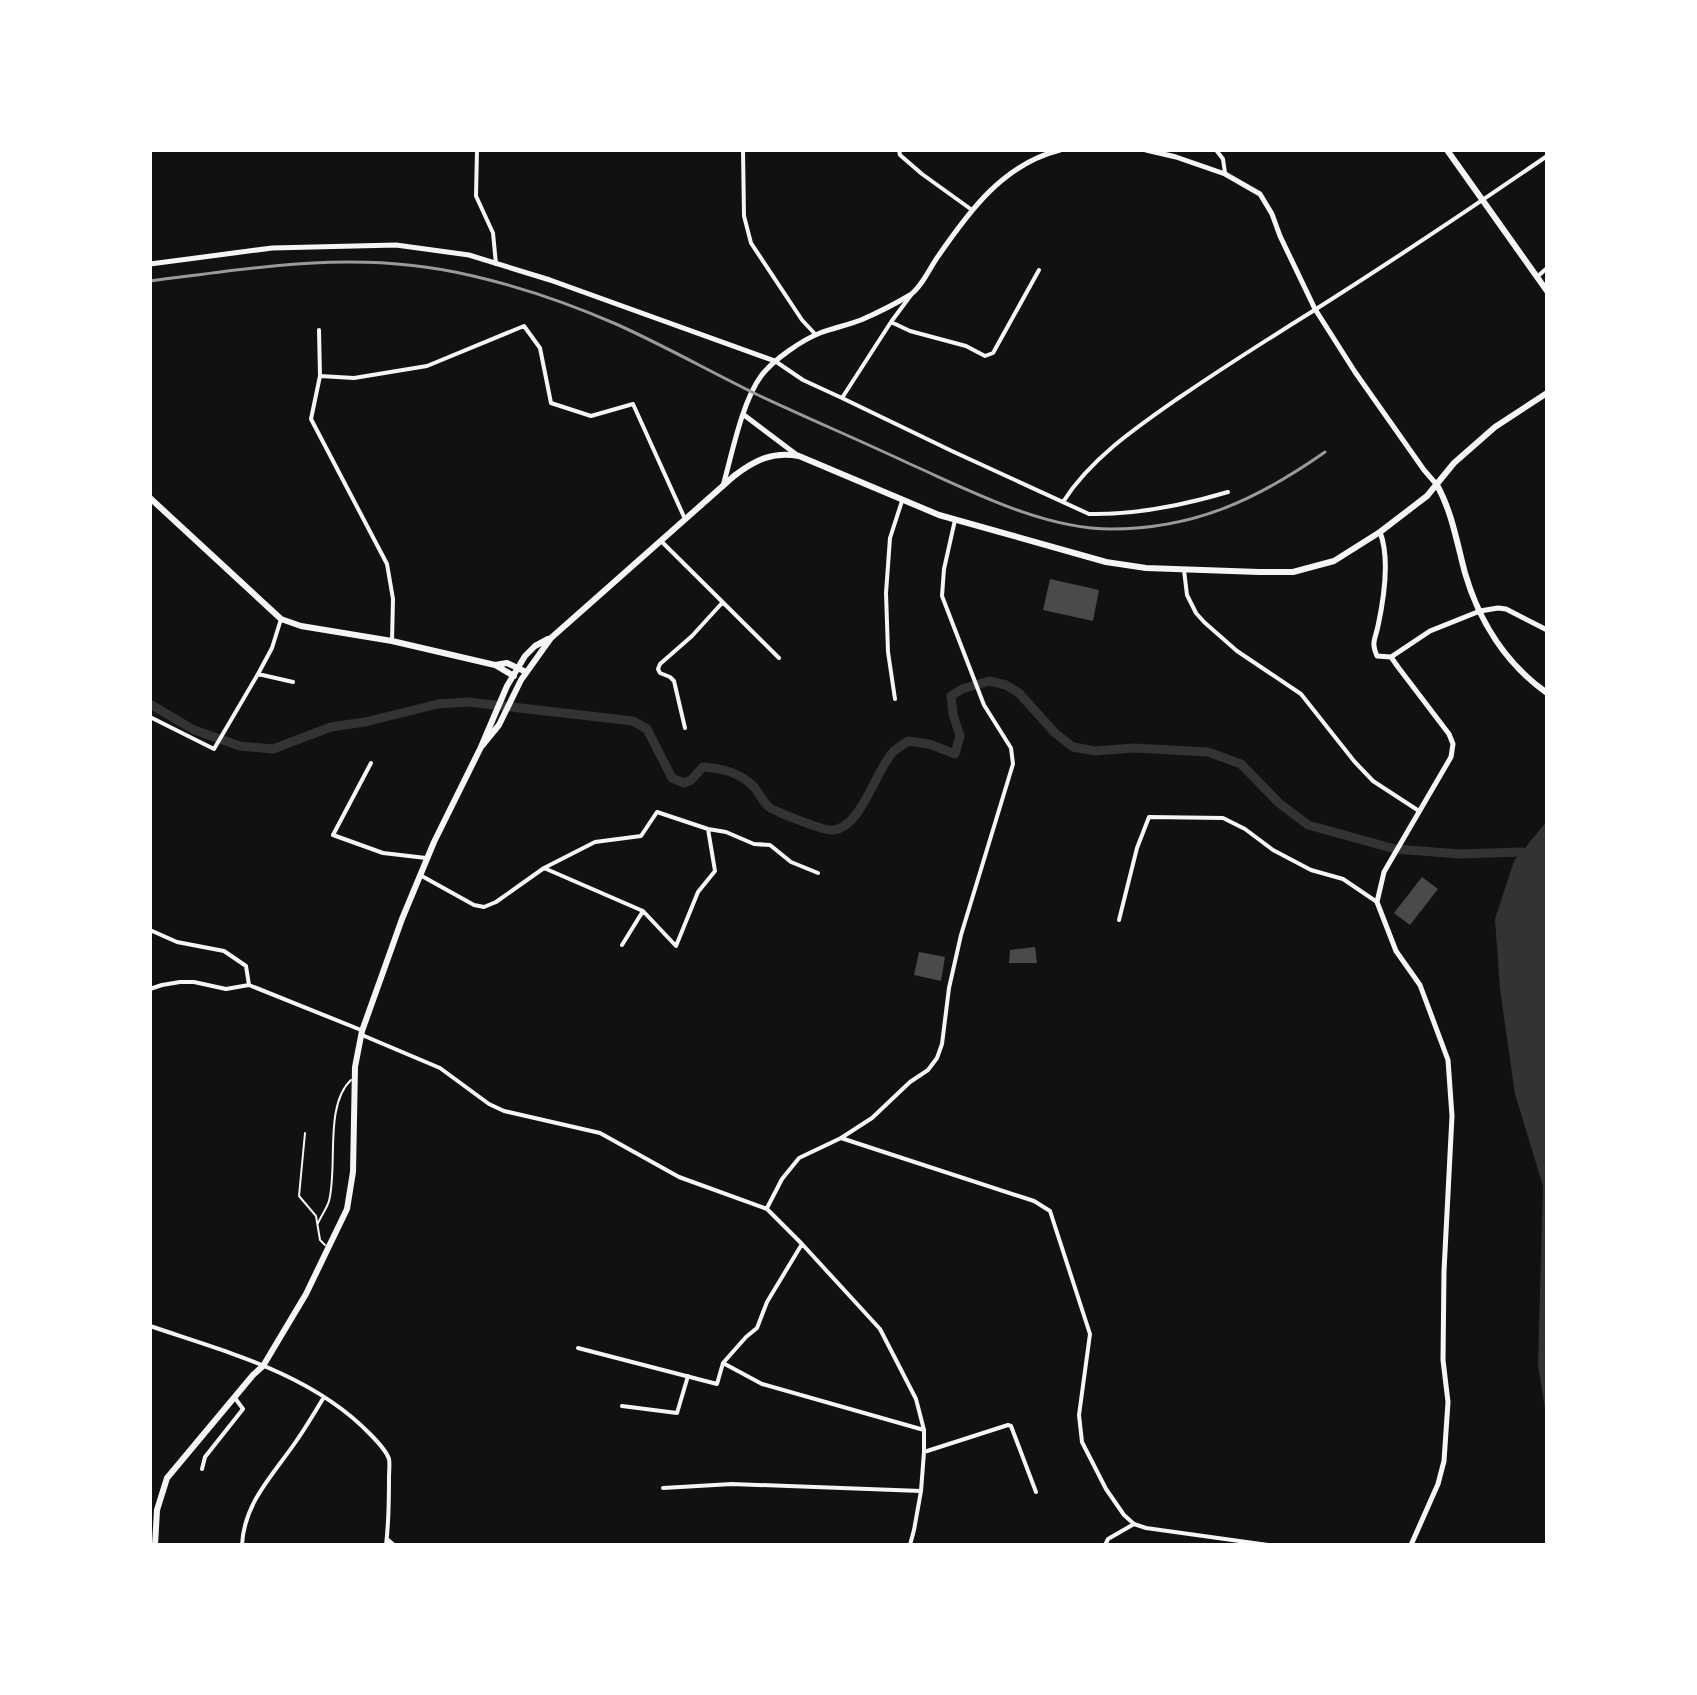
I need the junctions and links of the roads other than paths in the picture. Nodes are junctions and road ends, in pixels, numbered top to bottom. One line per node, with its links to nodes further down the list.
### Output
1 (477, 150): 13 (street)
2 (743, 150): 22 (street)
3 (899, 150): 11 (street)
4 (1060, 150): 11 (street)
5 (1146, 150): 9 (street)
6 (1216, 150): 9 (street)
7 (1447, 150): 10 (main road)
8 (1547, 156): 10 (street)
9 (1225, 174): 19 (street)
10 (1481, 201): 16 (main road); 19 (street)
11 (972, 210): 18 (street)
12 (150, 264): 13 (street)
13 (496, 264): 23 (street)
14 (1547, 268): 16 (street)
15 (1039, 270): 20 (street)
16 (1537, 277): 17 (main road)
17 (1547, 291)
18 (913, 293): 20 (street); 22 (street)
19 (1315, 309): 29 (street); 34 (street)
20 (891, 322): 26 (street)
21 (319, 330): 24 (street)
22 (816, 335): 23 (street)
23 (775, 361): 26 (street); 27 (street)
24 (320, 376): 35 (street); 45 (street)
25 (1547, 393): 29 (main road)
26 (842, 398): 34 (street)
27 (744, 415): 28 (street); 30 (street)
28 (799, 456): 30 (main road); 33 (main road)
29 (1437, 485): 37 (main road); 41 (main road)
30 (723, 486): 35 (main road)
31 (1228, 492): 34 (street)
32 (150, 498): 42 (main road)
33 (902, 501): 36 (main road); 56 (street)
34 (1063, 502)
35 (685, 519): 38 (main road)
36 (955, 520): 39 (main road); 77 (street)
37 (1380, 532): 39 (main road); 46 (street)
38 (661, 541): 40 (street); 44 (main road)
39 (1184, 570): 61 (street)
40 (722, 603): 47 (street); 58 (street)
41 (1480, 611): 43 (street); 46 (street); 55 (main road)
42 (281, 619): 45 (main road); 51 (street)
43 (1547, 630)
44 (551, 638): 49 (main road); 50 (main road)
45 (392, 641): 48 (main road)
46 (1391, 657): 61 (street)
47 (779, 658)
48 (495, 665): 49 (main road); 52 (main road)
49 (518, 667): 50 (main road); 52 (main road)
50 (526, 672): 53 (main road)
51 (258, 674): 54 (street); 57 (street)
52 (513, 675): 53 (main road); 59 (main road)
53 (521, 680): 59 (main road)
54 (293, 682)
55 (1547, 693)
56 (895, 699)
57 (150, 717)
58 (685, 728)
59 (481, 747): 63 (main road)
60 (371, 763): 63 (street)
61 (1419, 811): 67 (street)
62 (708, 829): 64 (street); 65 (street); 68 (street)
63 (427, 859): 66 (main road)
64 (544, 868): 66 (street); 68 (street)
65 (818, 873)
66 (420, 875): 74 (main road)
67 (1377, 902): 69 (street); 105 (street)
68 (643, 911): 71 (street)
69 (1119, 920)
70 (150, 930): 72 (street)
71 (622, 945)
72 (249, 985): 73 (street); 74 (street)
73 (150, 989)
74 (362, 1033): 75 (main road); 78 (street)
75 (355, 1076): 79 (lane); 81 (main road)
76 (305, 1133): 79 (lane)
77 (841, 1138): 78 (street); 97 (street)
78 (767, 1209): 80 (street)
79 (318, 1223): 81 (lane)
80 (802, 1244): 84 (street); 90 (street)
81 (329, 1249): 85 (main road)
82 (150, 1326): 85 (street)
83 (578, 1348): 86 (street)
84 (723, 1363): 86 (street); 90 (street)
85 (263, 1366): 87 (street); 88 (main road)
86 (688, 1376): 89 (street)
87 (324, 1397): 98 (street); 100 (street)
88 (235, 1398): 92 (street); 96 (main road)
89 (622, 1406)
90 (924, 1430): 91 (street)
91 (924, 1452): 94 (street); 95 (street)
92 (202, 1469)
93 (663, 1488): 94 (street)
94 (921, 1491): 102 (street)
95 (1036, 1492)
96 (154, 1508): 99 (main road)
97 (1134, 1524): 103 (street); 104 (street)
98 (387, 1542): 101 (street)
99 (155, 1545)
100 (242, 1545)
101 (394, 1545)
102 (910, 1545)
103 (1105, 1545)
104 (1268, 1545)
105 (1411, 1545)

